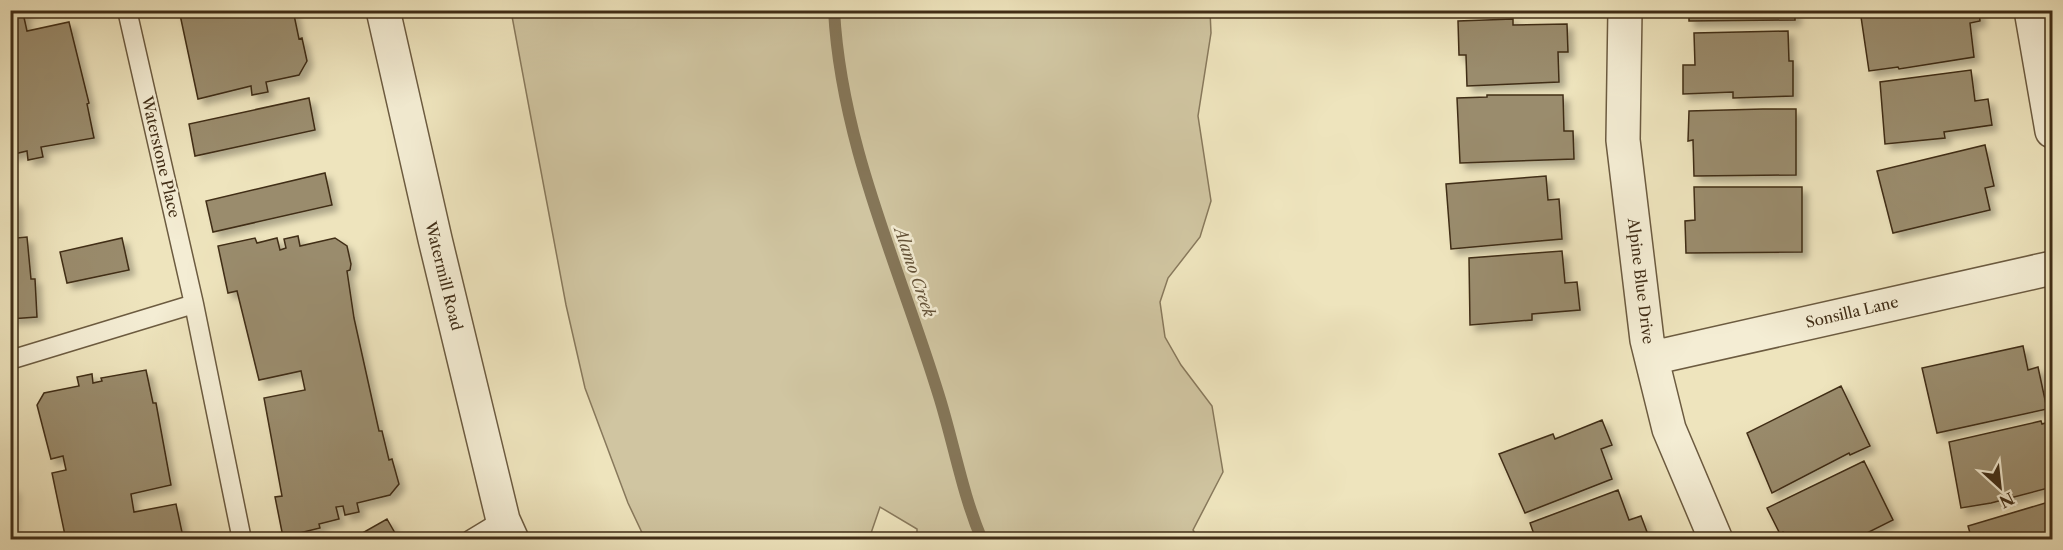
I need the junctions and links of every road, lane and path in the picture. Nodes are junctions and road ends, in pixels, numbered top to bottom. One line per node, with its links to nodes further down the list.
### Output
1 (127, 10): 7 (lane, Waterstone Place)
2 (383, 10): 10 (street, Watermill Road)
3 (1625, 10): 8 (street, Alpine Blue Drive)
4 (2031, 10): 5 (street)
5 (2052, 131)
6 (2052, 268): 8 (street, Sonsilla Lane)
7 (194, 304): 9 (lane); 11 (lane, Waterstone Place)
8 (1652, 358): 13 (street, Alpine Blue Drive)
9 (10, 360)
10 (508, 530): 12 (lane)
11 (242, 540)
12 (470, 540)
13 (1716, 540)

